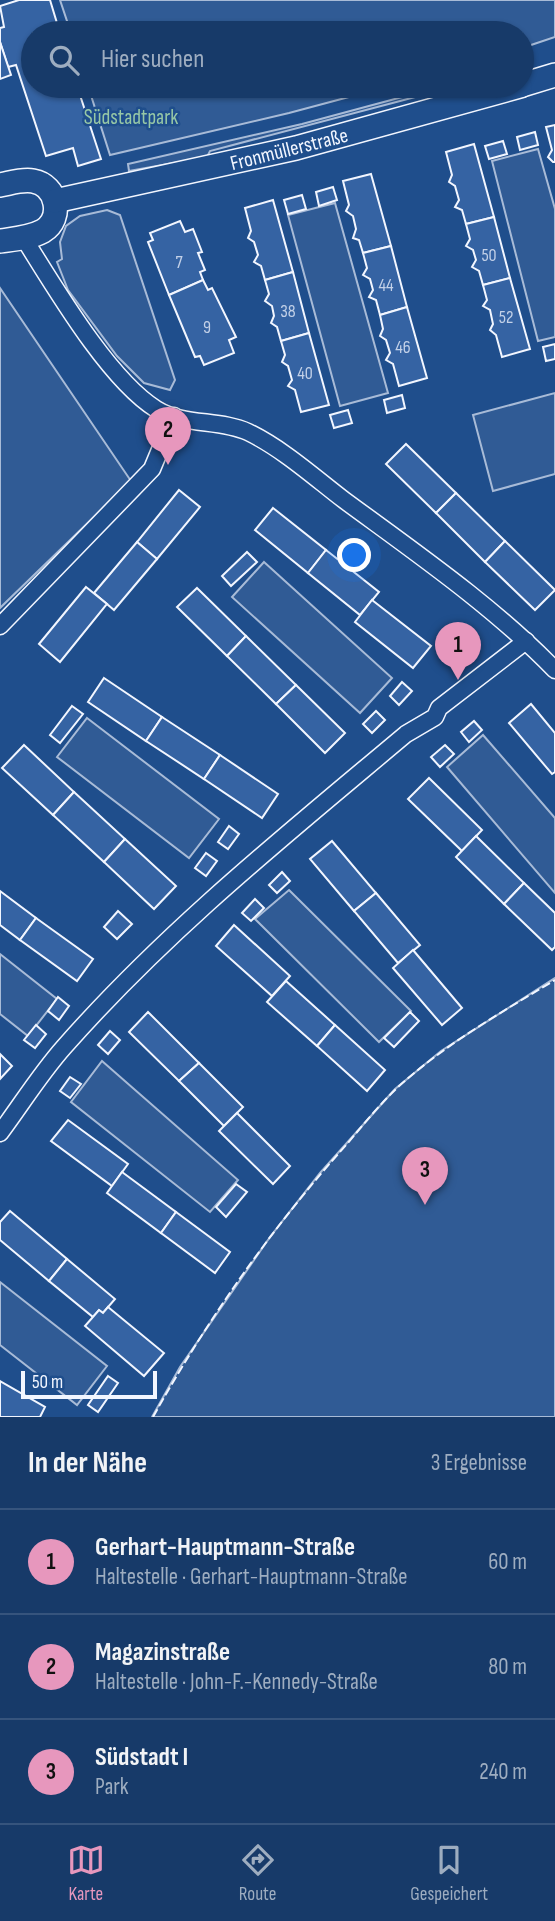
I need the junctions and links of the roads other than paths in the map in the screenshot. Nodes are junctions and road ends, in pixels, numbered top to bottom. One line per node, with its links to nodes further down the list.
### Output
1 (555, 75): 2 (main road, Fronmüllerstraße)
2 (534, 81)
3 (475, 98): 5 (main road, Fronmüllerstraße)
4 (0, 185): 5 (main road)
5 (55, 201): 6 (main road)
6 (23, 237): 7 (main road); 8 (street)
7 (0, 241)
8 (174, 416): 9 (street); 10 (street)
9 (0, 626)
10 (526, 641): 11 (street); 12 (street)
11 (555, 670)
12 (0, 1133)

